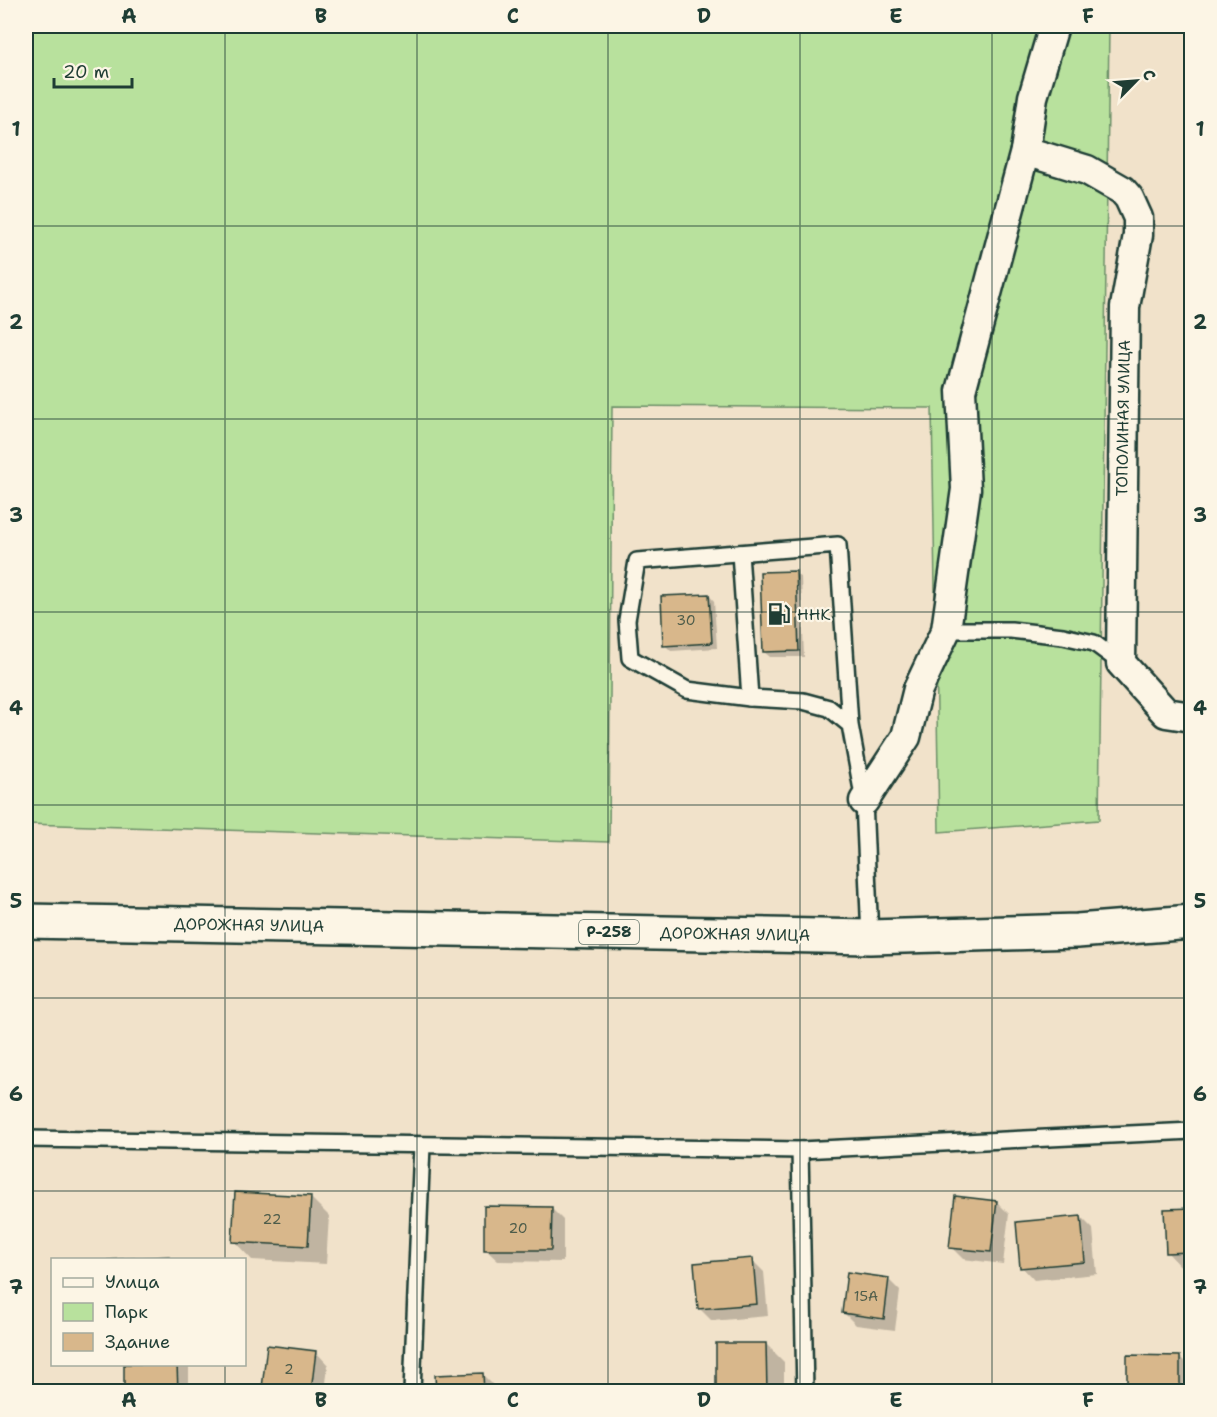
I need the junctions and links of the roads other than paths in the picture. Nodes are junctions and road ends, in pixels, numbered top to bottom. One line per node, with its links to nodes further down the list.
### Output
1 (1054, 26): 2 (street)
2 (1024, 151): 4 (street); 5 (street, ТОПОЛИНАЯ УЛИЦА)
3 (740, 553): 6 (lane); 6 (lane); 8 (lane)
4 (946, 630): 5 (lane); 9 (street)
5 (1121, 663): 7 (street)
6 (750, 698): 8 (lane)
7 (1191, 717)
8 (850, 725): 9 (lane)
9 (864, 801): 12 (lane)
10 (26, 921): 12 (highway, ДОРОЖНАЯ УЛИЦА / Р-258)
11 (1191, 922): 12 (highway, ДОРОЖНАЯ УЛИЦА / Р-258)
12 (870, 937)
13 (1191, 1131): 16 (lane)
14 (26, 1139): 15 (lane)
15 (422, 1145): 16 (lane); 17 (lane)
16 (800, 1150): 18 (lane)
17 (412, 1392)
18 (805, 1392)

